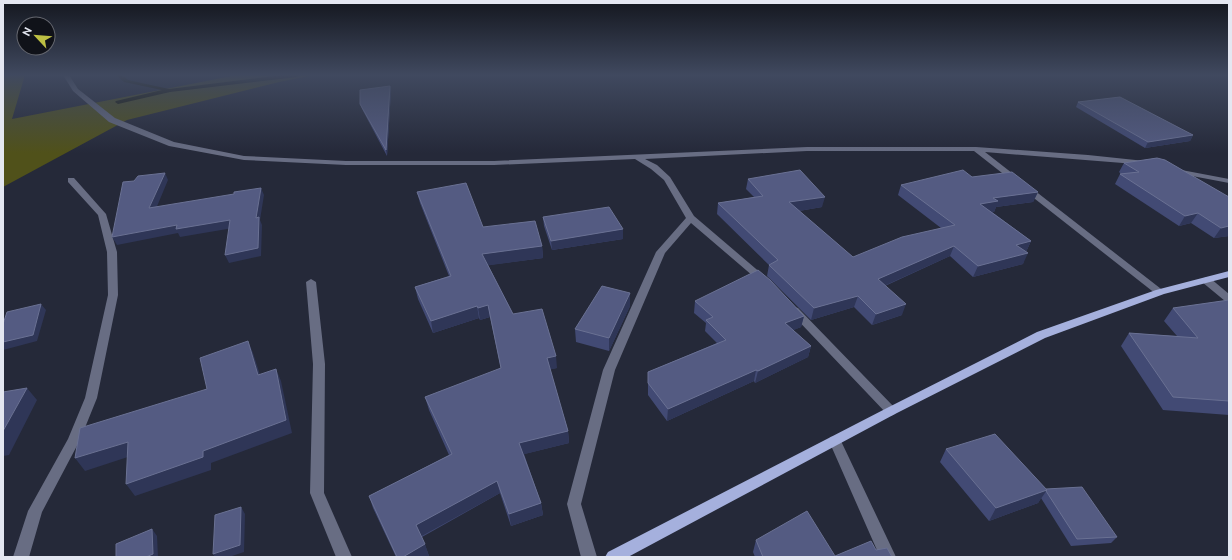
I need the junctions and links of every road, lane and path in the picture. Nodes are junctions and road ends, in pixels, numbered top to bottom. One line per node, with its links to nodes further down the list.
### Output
1 (89, 101): 3 (street)
2 (976, 149): 3 (street); 4 (street); 13 (street)
3 (638, 157): 8 (street)
4 (1150, 164)
5 (1164, 167): 7 (street)
6 (71, 180): 18 (street)
7 (1229, 181)
8 (690, 218): 12 (street); 20 (street)
9 (1229, 274): 10 (main road)
10 (1206, 280): 13 (main road); 14 (street)
11 (311, 282): 19 (street)
12 (773, 288)
13 (1160, 292): 16 (main road)
14 (1229, 299)
15 (784, 300): 16 (street)
16 (891, 411): 17 (main road)
17 (835, 441): 21 (main road); 22 (street)
18 (21, 557)
19 (344, 557)
20 (589, 557)
21 (613, 557)
22 (888, 557)

